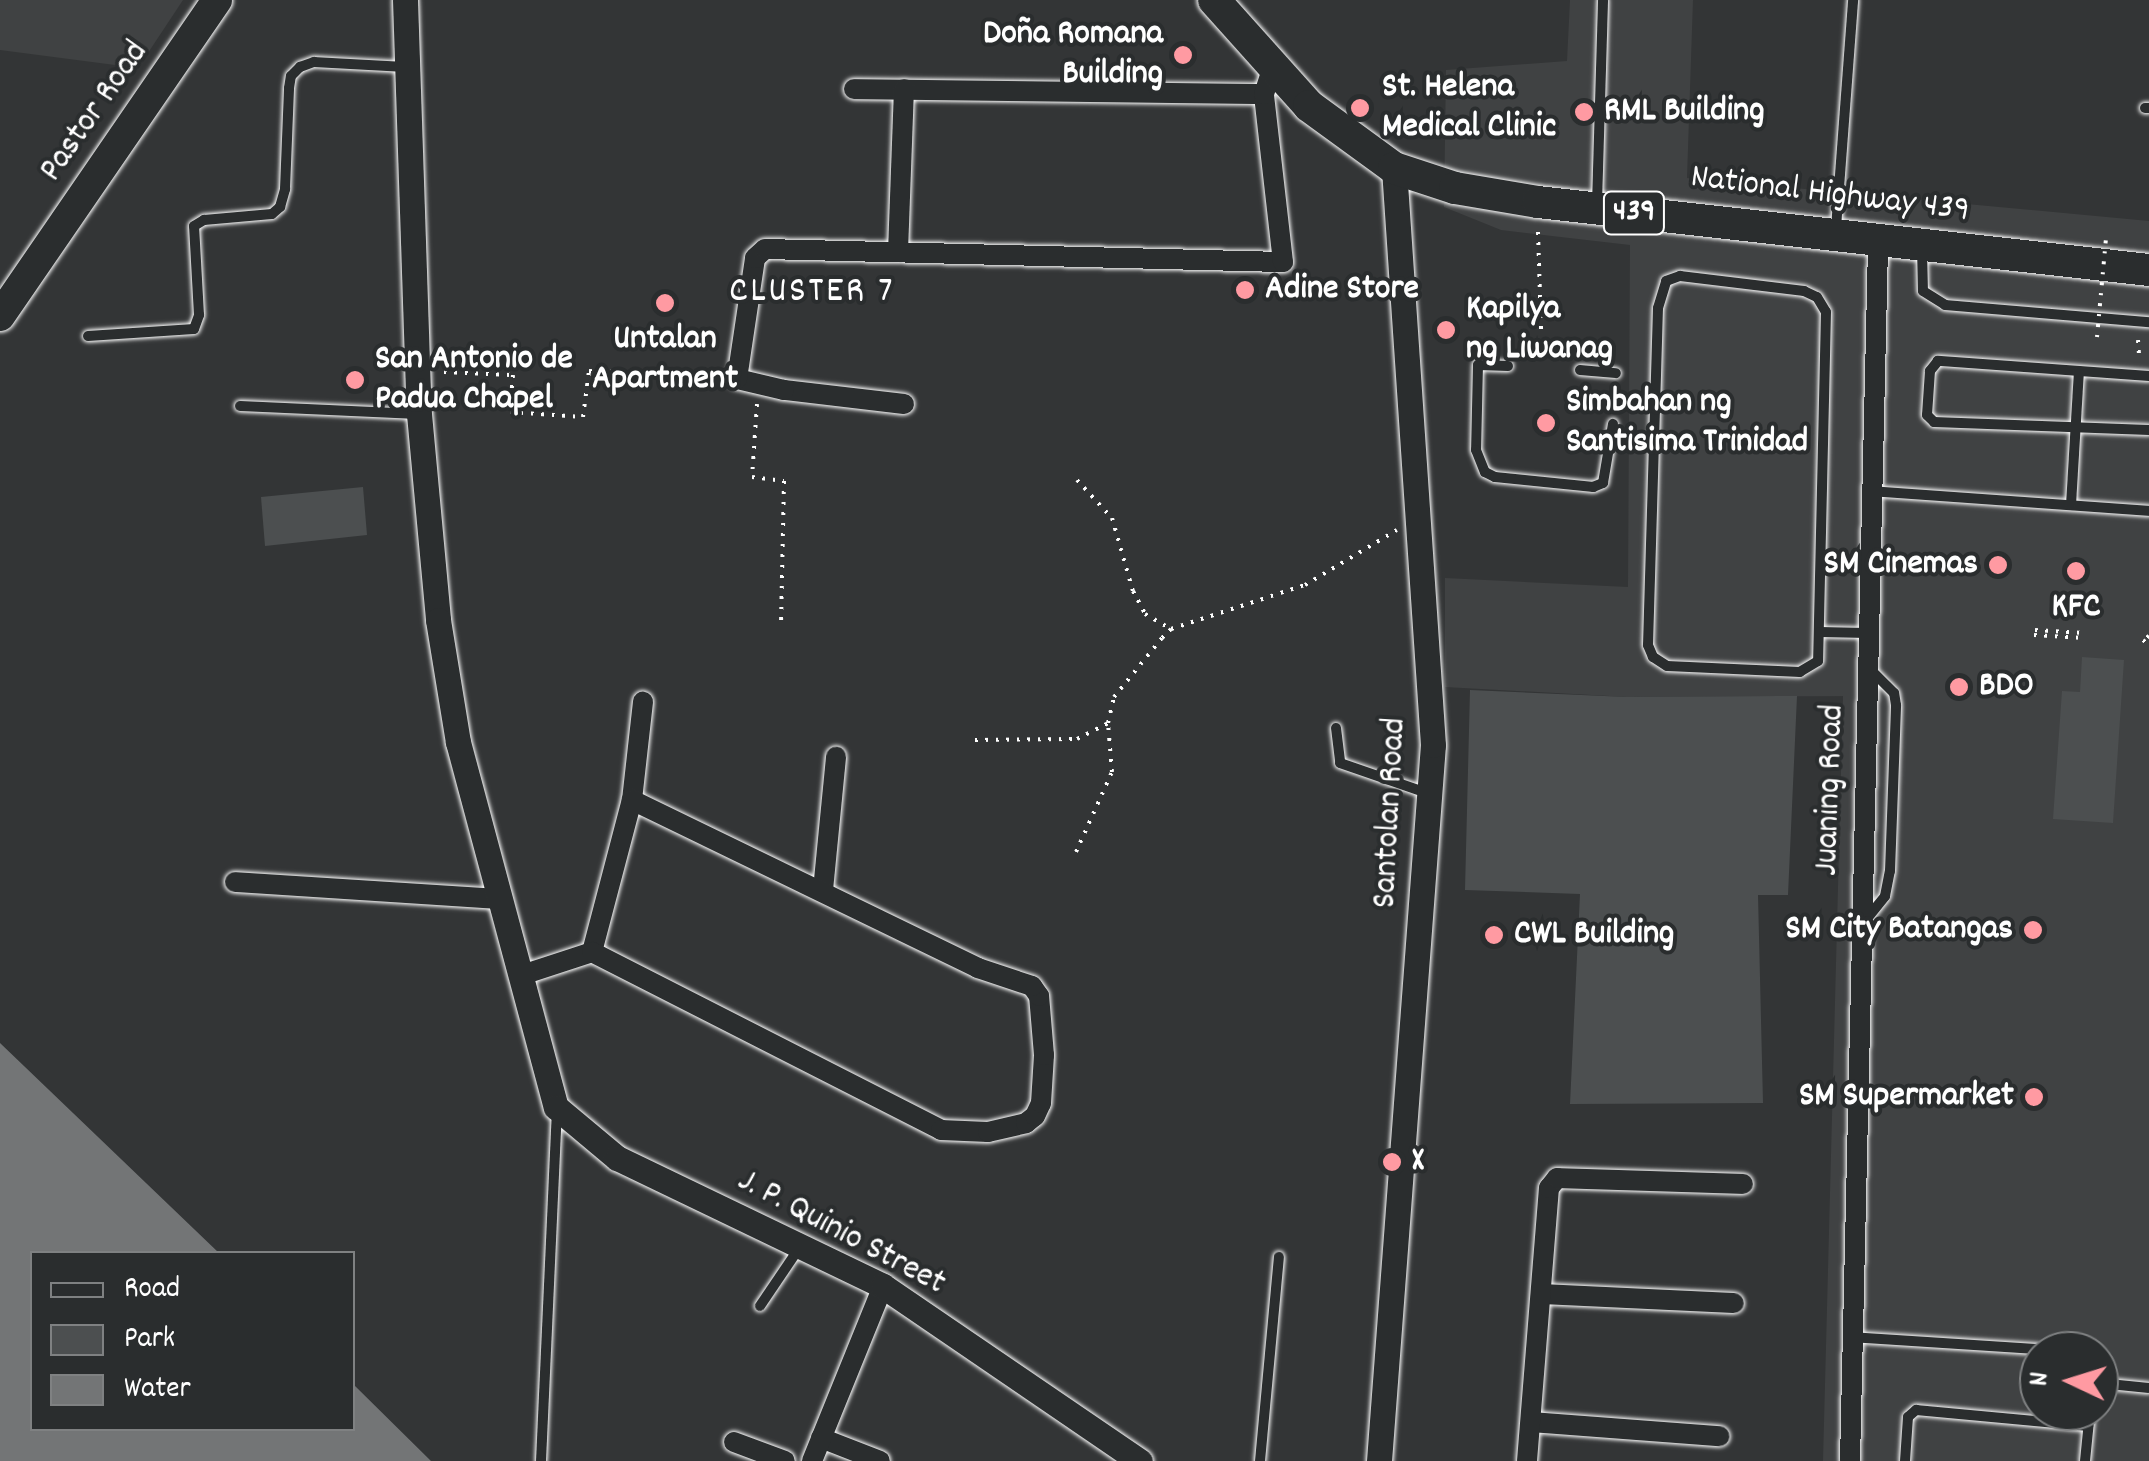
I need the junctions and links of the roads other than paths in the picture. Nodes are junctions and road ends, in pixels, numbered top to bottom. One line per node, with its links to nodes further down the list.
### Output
1 (217, 0): 17 (main road, Pastor Road)
2 (406, 0): 6 (street)
3 (1214, 0): 7 (main road, National Highway 439 / 439)
4 (1603, 0): 11 (lane)
5 (1853, 0): 12 (lane)
6 (406, 67): 19 (lane); 27 (street)
7 (1268, 82): 8 (street); 10 (main road, National Highway 439 / 439); 15 (street)
8 (904, 88): 9 (street); 15 (street)
9 (854, 89)
10 (1394, 168): 11 (main road, National Highway 439 / 439); 40 (street, Santolan Road)
11 (1597, 208): 12 (main road, National Highway 439 / 439)
12 (1836, 236): 13 (main road, National Highway 439 / 439)
13 (1878, 242): 14 (main road, National Highway 439 / 439); 31 (street, Juaning Road)
14 (1922, 246): 16 (main road, National Highway 439 / 439); 18 (lane)
15 (898, 252): 25 (street)
16 (2149, 270)
17 (0, 316)
18 (2149, 322)
19 (88, 336)
20 (1508, 366): 28 (lane)
21 (1580, 370): 23 (lane)
22 (2080, 371): 24 (lane); 29 (lane); 29 (lane)
23 (1616, 373)
24 (2149, 376)
25 (904, 404)
26 (240, 406): 27 (lane)
27 (419, 414): 44 (street)
28 (1613, 424)
29 (2077, 426): 30 (lane); 32 (lane)
30 (2149, 430)
31 (1869, 490): 32 (lane); 35 (street, Juaning Road)
32 (2071, 505): 33 (lane)
33 (2149, 511)
34 (1820, 632): 34 (lane); 35 (lane)
35 (1867, 633): 36 (street, Juaning Road)
36 (1866, 666): 45 (street, Juaning Road); 45 (lane)
37 (644, 702): 41 (street)
38 (1336, 728): 40 (lane)
39 (836, 756): 43 (street)
40 (1431, 794): 72 (street, Santolan Road)
41 (632, 800): 43 (street); 46 (street)
42 (235, 882): 44 (street)
43 (824, 890): 46 (street)
44 (500, 899): 47 (street)
45 (1860, 928): 56 (street, Juaning Road)
46 (592, 952): 47 (street)
47 (522, 975): 48 (street)
48 (556, 1107): 50 (street, J. P. Quinio Street); 66 (lane)
49 (1743, 1184): 53 (street)
50 (800, 1246): 52 (street, J. P. Quinio Street); 55 (lane)
51 (1279, 1257): 71 (lane)
52 (883, 1286): 64 (street); 70 (street, J. P. Quinio Street)
53 (1541, 1294): 54 (street); 61 (street)
54 (1734, 1304)
55 (760, 1306)
56 (1850, 1337): 57 (lane); 74 (street, Juaning Road)
57 (2019, 1348)
58 (2119, 1385): 59 (lane)
59 (2149, 1388)
60 (2019, 1420): 75 (lane)
61 (1532, 1422): 63 (street); 73 (street)
62 (2087, 1431): 76 (lane)
63 (1719, 1436)
64 (821, 1438): 68 (street); 69 (street)
65 (734, 1442): 67 (street)
66 (540, 1461)
67 (785, 1461)
68 (812, 1461)
69 (880, 1461)
70 (1140, 1461)
71 (1260, 1461)
72 (1379, 1461)
73 (1527, 1461)
74 (1850, 1461)
75 (1905, 1461)
76 (2084, 1461)

